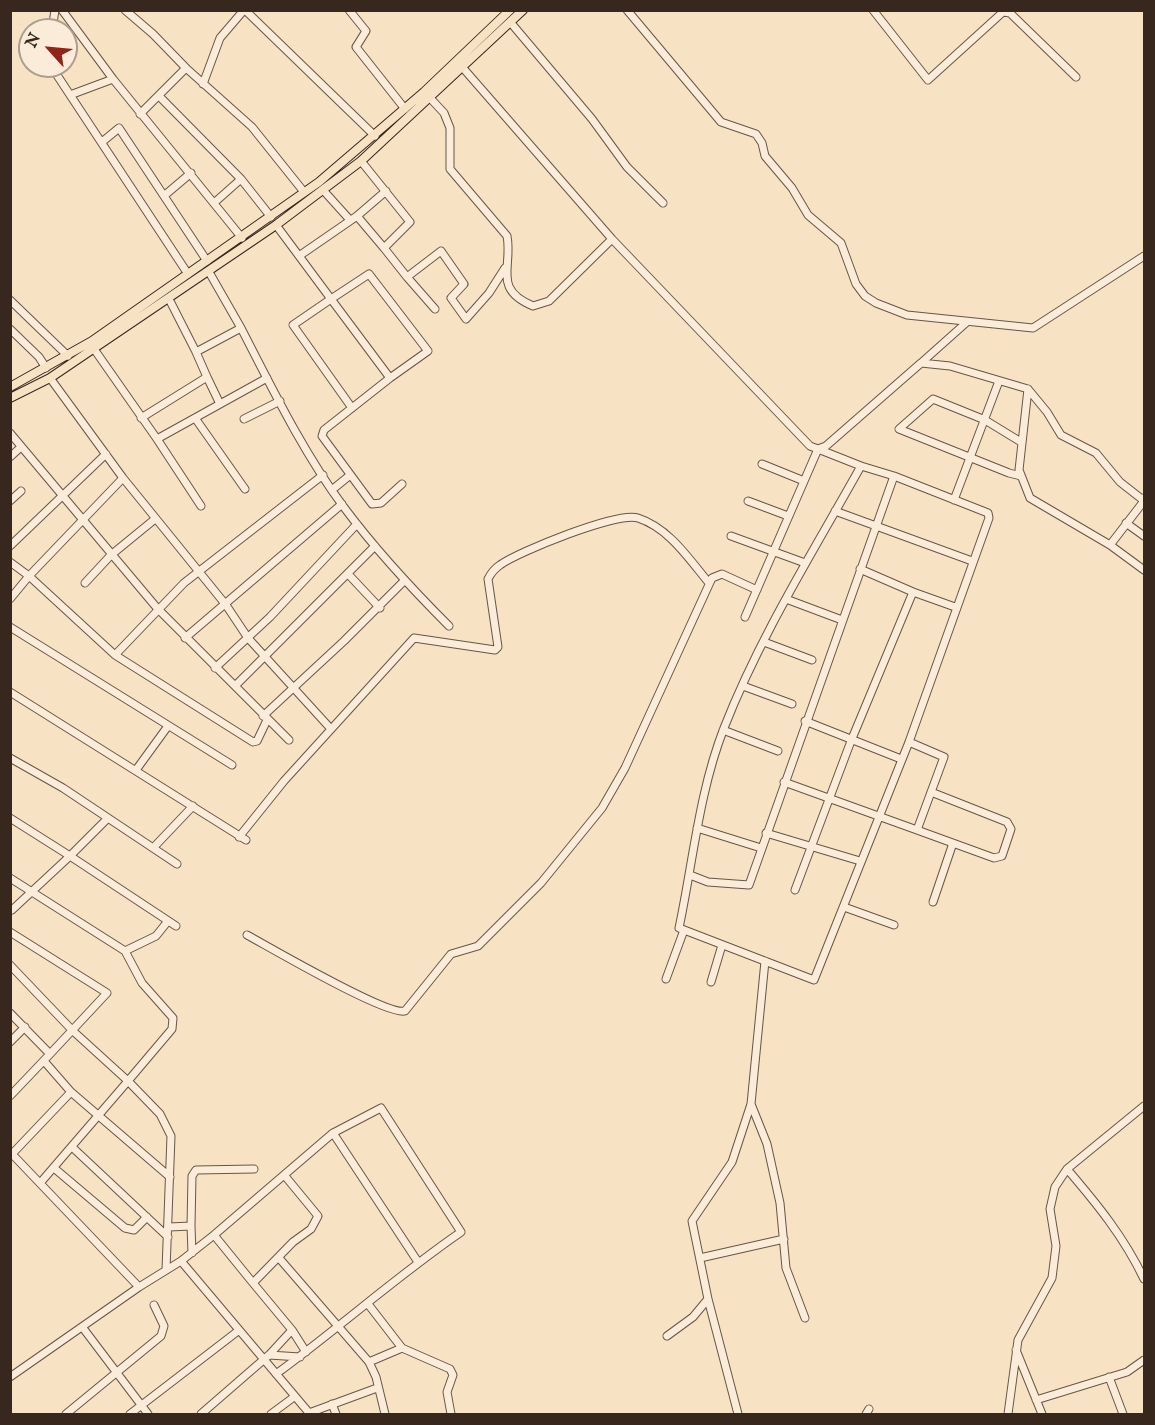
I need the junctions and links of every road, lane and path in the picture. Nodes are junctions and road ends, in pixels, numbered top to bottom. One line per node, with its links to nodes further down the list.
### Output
1 (62, 10): 14 (street)
2 (125, 10): 10 (street)
3 (245, 10): 15 (street); 21 (street)
4 (349, 10): 19 (street)
5 (510, 10): 19 (main road)
6 (523, 10): 9 (main road)
7 (627, 10): 49 (street)
8 (873, 10): 12 (street)
9 (511, 23): 11 (main road); 31 (street)
10 (186, 68): 15 (street); 17 (street)
11 (463, 68): 18 (main road); 36 (street)
12 (1076, 77)
13 (59, 78): 16 (street)
14 (113, 79): 16 (street); 20 (street)
15 (203, 84): 28 (street)
16 (70, 94): 22 (street)
17 (159, 96): 20 (street); 25 (street)
18 (431, 99): 23 (main road); 41 (street)
19 (405, 109): 21 (main road)
20 (140, 114): 24 (street)
21 (375, 136): 28 (main road)
22 (102, 142): 29 (street); 43 (street)
23 (361, 161): 26 (main road); 27 (street)
24 (191, 173): 29 (street); 30 (street)
25 (241, 179): 30 (street); 32 (street)
26 (323, 190): 33 (street); 34 (main road)
27 (386, 191): 33 (street); 37 (street)
28 (304, 192): 32 (main road)
29 (165, 195): 40 (street)
30 (214, 203): 35 (street)
31 (663, 203)
32 (271, 217): 35 (main road)
33 (354, 218): 37 (street); 38 (street)
34 (276, 225): 38 (street); 42 (main road)
35 (242, 238): 40 (main road)
36 (612, 240): 41 (street); 76 (street)
37 (384, 248): 44 (street)
38 (299, 256): 46 (street)
39 (1144, 256): 49 (street)
40 (207, 261): 43 (main road)
41 (505, 267): 44 (street)
42 (209, 272): 45 (main road); 50 (street)
43 (188, 274): 54 (main road)
44 (407, 277): 48 (street)
45 (169, 299): 52 (main road); 53 (street)
46 (331, 299): 60 (street); 60 (street); 67 (street)
47 (10, 300): 54 (street)
48 (435, 309)
49 (967, 322): 55 (street)
50 (241, 328): 53 (street); 59 (street)
51 (10, 329): 56 (street)
52 (94, 349): 58 (main road); 68 (street)
53 (196, 352): 57 (street)
54 (68, 356): 56 (main road)
55 (921, 363): 61 (street); 76 (street)
56 (46, 368): 62 (main road)
57 (207, 377): 66 (street); 68 (street)
58 (50, 378): 64 (main road); 77 (street)
59 (267, 378): 65 (street); 66 (street)
60 (390, 378): 67 (street)
61 (999, 381): 63 (street); 71 (street)
62 (10, 387)
63 (1028, 389): 74 (street); 93 (street)
64 (10, 398)
65 (280, 401): 70 (street); 82 (street)
66 (220, 404): 69 (street)
67 (352, 408): 83 (street)
68 (141, 418): 73 (street)
69 (195, 418): 73 (street); 89 (street)
70 (244, 419)
71 (986, 420): 74 (street); 79 (street); 79 (street)
72 (10, 433): 75 (street)
73 (157, 439): 98 (street)
74 (1021, 442): 85 (street)
75 (21, 447): 78 (street); 92 (street)
76 (818, 449): 81 (street); 87 (street)
77 (106, 454): 86 (street); 92 (street)
78 (10, 457)
79 (970, 458): 85 (street); 94 (street)
80 (762, 464): 87 (street)
81 (861, 466): 84 (street); 99 (street)
82 (323, 475): 90 (street); 118 (street)
83 (349, 476): 88 (street); 90 (street)
84 (894, 476): 94 (street); 105 (street)
85 (1021, 476): 108 (street)
86 (123, 478): 101 (street); 102 (street)
87 (804, 481): 100 (street)
88 (402, 484)
89 (244, 489)
90 (333, 489): 97 (street)
91 (21, 491): 95 (street)
92 (61, 495): 101 (street); 109 (street)
93 (1144, 499): 103 (street)
94 (954, 500): 113 (street)
95 (10, 501)
96 (748, 501): 100 (street)
97 (342, 504): 104 (street); 128 (street)
98 (201, 506)
99 (835, 511): 105 (street); 115 (street)
100 (788, 516): 111 (street)
101 (83, 519): 112 (street); 120 (street)
102 (155, 519): 112 (street); 118 (street)
103 (1126, 523): 107 (street); 108 (street)
104 (357, 524): 110 (street); 137 (street)
105 (877, 526): 113 (street); 116 (street)
106 (731, 536): 111 (street)
107 (1144, 536)
108 (1110, 545): 117 (street)
109 (10, 546)
110 (375, 546): 119 (street); 121 (street)
111 (773, 552): 115 (street); 124 (street)
112 (111, 555): 122 (street); 130 (street)
113 (972, 561): 129 (street)
114 (10, 562): 120 (street)
115 (805, 564): 127 (street)
116 (860, 569): 125 (street); 133 (street)
117 (1144, 570)
118 (197, 573): 128 (street); 130 (street)
119 (348, 574): 131 (street); 140 (street)
120 (29, 576): 126 (street); 139 (street)
121 (404, 581): 131 (street); 134 (street)
122 (85, 583)
123 (709, 583): 124 (street); 151 (street); 190 (street)
124 (757, 590): 132 (street)
125 (913, 591): 129 (street); 154 (street)
126 (10, 599)
127 (786, 599): 133 (street); 138 (street)
128 (226, 605): 136 (street); 137 (street)
129 (955, 607): 155 (street)
130 (157, 608): 136 (street); 139 (street)
131 (380, 608): 144 (street)
132 (745, 616)
133 (842, 620): 149 (street)
134 (449, 626)
135 (10, 627): 150 (street)
136 (185, 638): 142 (street)
137 (248, 638): 140 (street); 142 (street)
138 (764, 642): 141 (street); 145 (street)
139 (115, 655): 148 (street)
140 (265, 656): 143 (street); 144 (street)
141 (812, 660)
142 (215, 668): 143 (street)
143 (235, 686): 148 (street)
144 (292, 686): 148 (street); 151 (street)
145 (743, 686): 147 (street); 152 (street)
146 (10, 693): 160 (street)
147 (792, 704)
148 (265, 718): 153 (street)
149 (805, 721): 154 (street); 161 (street)
150 (168, 726): 159 (street); 160 (street)
151 (331, 729): 164 (street)
152 (723, 730): 156 (street); 168 (street)
153 (289, 740)
154 (851, 741): 158 (street); 163 (street)
155 (909, 742): 158 (street); 162 (street)
156 (778, 752)
157 (10, 758): 167 (street)
158 (901, 759): 165 (street)
159 (232, 765)
160 (136, 770): 164 (street)
161 (784, 782): 163 (street); 170 (street)
162 (931, 792): 169 (street); 171 (street)
163 (831, 797): 165 (street); 172 (street)
164 (193, 806): 173 (street)
165 (881, 815): 169 (street); 176 (street)
166 (10, 818): 175 (street)
167 (108, 818): 173 (street); 175 (street)
168 (697, 828): 174 (street); 178 (street)
169 (917, 830): 171 (street)
170 (766, 833): 172 (street); 174 (street)
171 (953, 843): 182 (street)
172 (811, 846): 176 (street); 180 (street)
173 (154, 847): 177 (street)
174 (761, 848): 178 (street)
175 (70, 856): 181 (street); 185 (street)
176 (860, 861): 183 (street)
177 (177, 864)
178 (690, 875): 188 (street)
179 (10, 878): 181 (street)
180 (795, 890)
181 (32, 892): 184 (street); 192 (street)
182 (933, 902)
183 (844, 907): 186 (street); 193 (street)
184 (11, 910)
185 (168, 921): 187 (street); 192 (street)
186 (894, 925)
187 (176, 926)
188 (684, 930): 191 (street); 195 (street)
189 (10, 932): 199 (street)
190 (247, 935)
191 (722, 945): 193 (street); 196 (street)
192 (125, 951): 203 (street)
193 (765, 961): 206 (street)
194 (10, 965): 199 (street)
195 (666, 979)
196 (711, 982)
197 (10, 1013): 198 (street)
198 (25, 1027): 200 (street); 201 (street)
199 (73, 1031): 201 (street); 203 (street)
200 (10, 1042)
201 (50, 1054): 202 (street)
202 (44, 1061): 204 (street); 205 (street)
203 (128, 1081): 208 (street); 216 (street)
204 (72, 1092): 208 (street); 211 (street)
205 (10, 1096)
206 (751, 1104): 223 (street); 226 (street)
207 (1144, 1106): 214 (street)
208 (97, 1117): 210 (street); 216 (street)
209 (333, 1133): 215 (street); 228 (street); 228 (street)
210 (72, 1147): 212 (street); 218 (street)
211 (11, 1155): 217 (street)
212 (54, 1168): 217 (street); 218 (street)
213 (254, 1169): 219 (street)
214 (1067, 1170): 230 (street); 243 (street)
215 (285, 1176): 221 (street); 225 (street)
216 (170, 1177): 220 (street)
217 (41, 1182): 232 (street)
218 (147, 1217): 222 (street)
219 (191, 1226): 220 (street); 224 (street)
220 (169, 1227): 222 (street)
221 (214, 1235): 224 (street); 231 (street)
222 (168, 1237): 229 (street)
223 (784, 1239): 226 (street); 236 (street)
224 (192, 1252): 227 (street)
225 (279, 1258): 231 (street); 238 (street)
226 (700, 1258): 233 (street)
227 (181, 1261): 229 (street); 240 (street)
228 (418, 1262): 234 (street)
229 (166, 1270): 232 (street)
230 (1144, 1279)
231 (253, 1283): 239 (street)
232 (139, 1287): 237 (street)
233 (708, 1299): 241 (street); 267 (street)
234 (368, 1304): 238 (street); 242 (street)
235 (154, 1305): 249 (street)
236 (806, 1318)
237 (83, 1328): 249 (street); 251 (street)
238 (340, 1328): 244 (street); 248 (street)
239 (292, 1330): 244 (street); 245 (street)
240 (238, 1331): 246 (street); 257 (street)
241 (667, 1336)
242 (402, 1347): 248 (street); 266 (street)
243 (1015, 1347): 255 (street); 268 (street)
244 (303, 1354): 245 (street); 250 (street)
245 (269, 1355): 246 (street)
246 (263, 1360): 250 (street); 261 (street)
247 (1144, 1360): 252 (street)
248 (369, 1362): 253 (street)
249 (116, 1372): 257 (street); 258 (street)
250 (276, 1374): 254 (street)
251 (10, 1377)
252 (1109, 1377): 255 (street); 270 (street)
253 (377, 1388): 256 (street); 265 (street)
254 (294, 1397): 262 (street); 263 (street)
255 (1036, 1400): 269 (street)
256 (332, 1404): 263 (street); 264 (street)
257 (140, 1405): 259 (street); 260 (street)
258 (66, 1414)
259 (130, 1414)
260 (148, 1414)
261 (201, 1414)
262 (271, 1414)
263 (309, 1414)
264 (336, 1414)
265 (385, 1414)
266 (451, 1414)
267 (738, 1414)
268 (1008, 1414)
269 (1042, 1414)
270 (1123, 1414)

